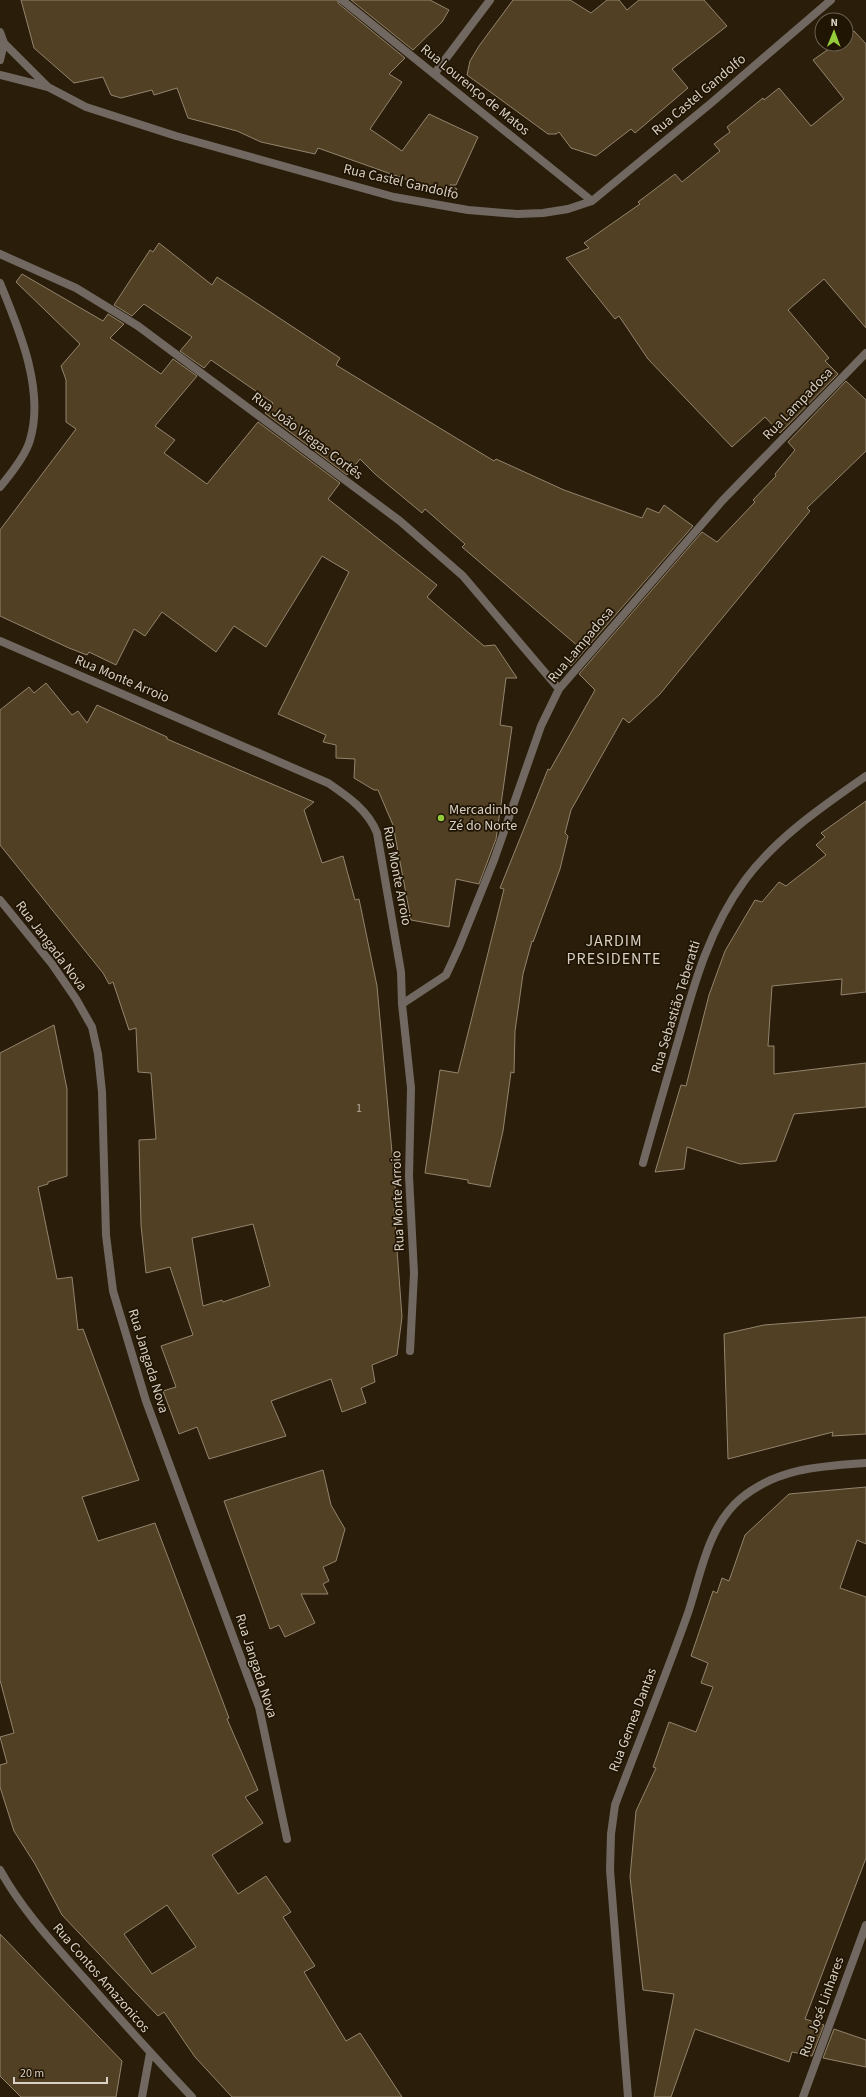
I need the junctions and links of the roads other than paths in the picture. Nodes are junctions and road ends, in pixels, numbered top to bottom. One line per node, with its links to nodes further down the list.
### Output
1 (342, 0): 7 (street, Rua Lourenço de Matos)
2 (490, 0): 7 (street)
3 (832, 0): 10 (street, Rua Castel Gandolfo)
4 (0, 32): 5 (street)
5 (4, 43): 6 (street); 9 (street, Rua Castel Gandolfo)
6 (0, 60)
7 (435, 73): 10 (street, Rua Lourenço de Matos)
8 (0, 75): 9 (street, Rua Castel Gandolfo)
9 (48, 87): 10 (street, Rua Castel Gandolfo)
10 (592, 201)
11 (0, 254): 16 (street, Rua João Viegas Cortês)
12 (0, 283): 14 (street)
13 (866, 354): 16 (street, Rua Lampadosa)
14 (0, 486)
15 (0, 641): 19 (street, Rua Monte Arroio)
16 (559, 689): 19 (street, Rua Lampadosa)
17 (866, 776): 20 (street, Rua Sebastião Teberatti)
18 (0, 900): 23 (street, Rua Jangada Nova)
19 (402, 1004): 21 (street, Rua Monte Arroio)
20 (643, 1163)
21 (410, 1351)
22 (866, 1463): 29 (street, Rua Gemea Dantas)
23 (287, 1839)
24 (0, 1870): 26 (street, Rua Contos Amazonicos)
25 (866, 1925): 30 (street, Rua José Linhares)
26 (150, 2053): 27 (street); 28 (street, Rua Contos Amazonicos)
27 (142, 2097)
28 (192, 2097)
29 (628, 2097)
30 (803, 2097)

